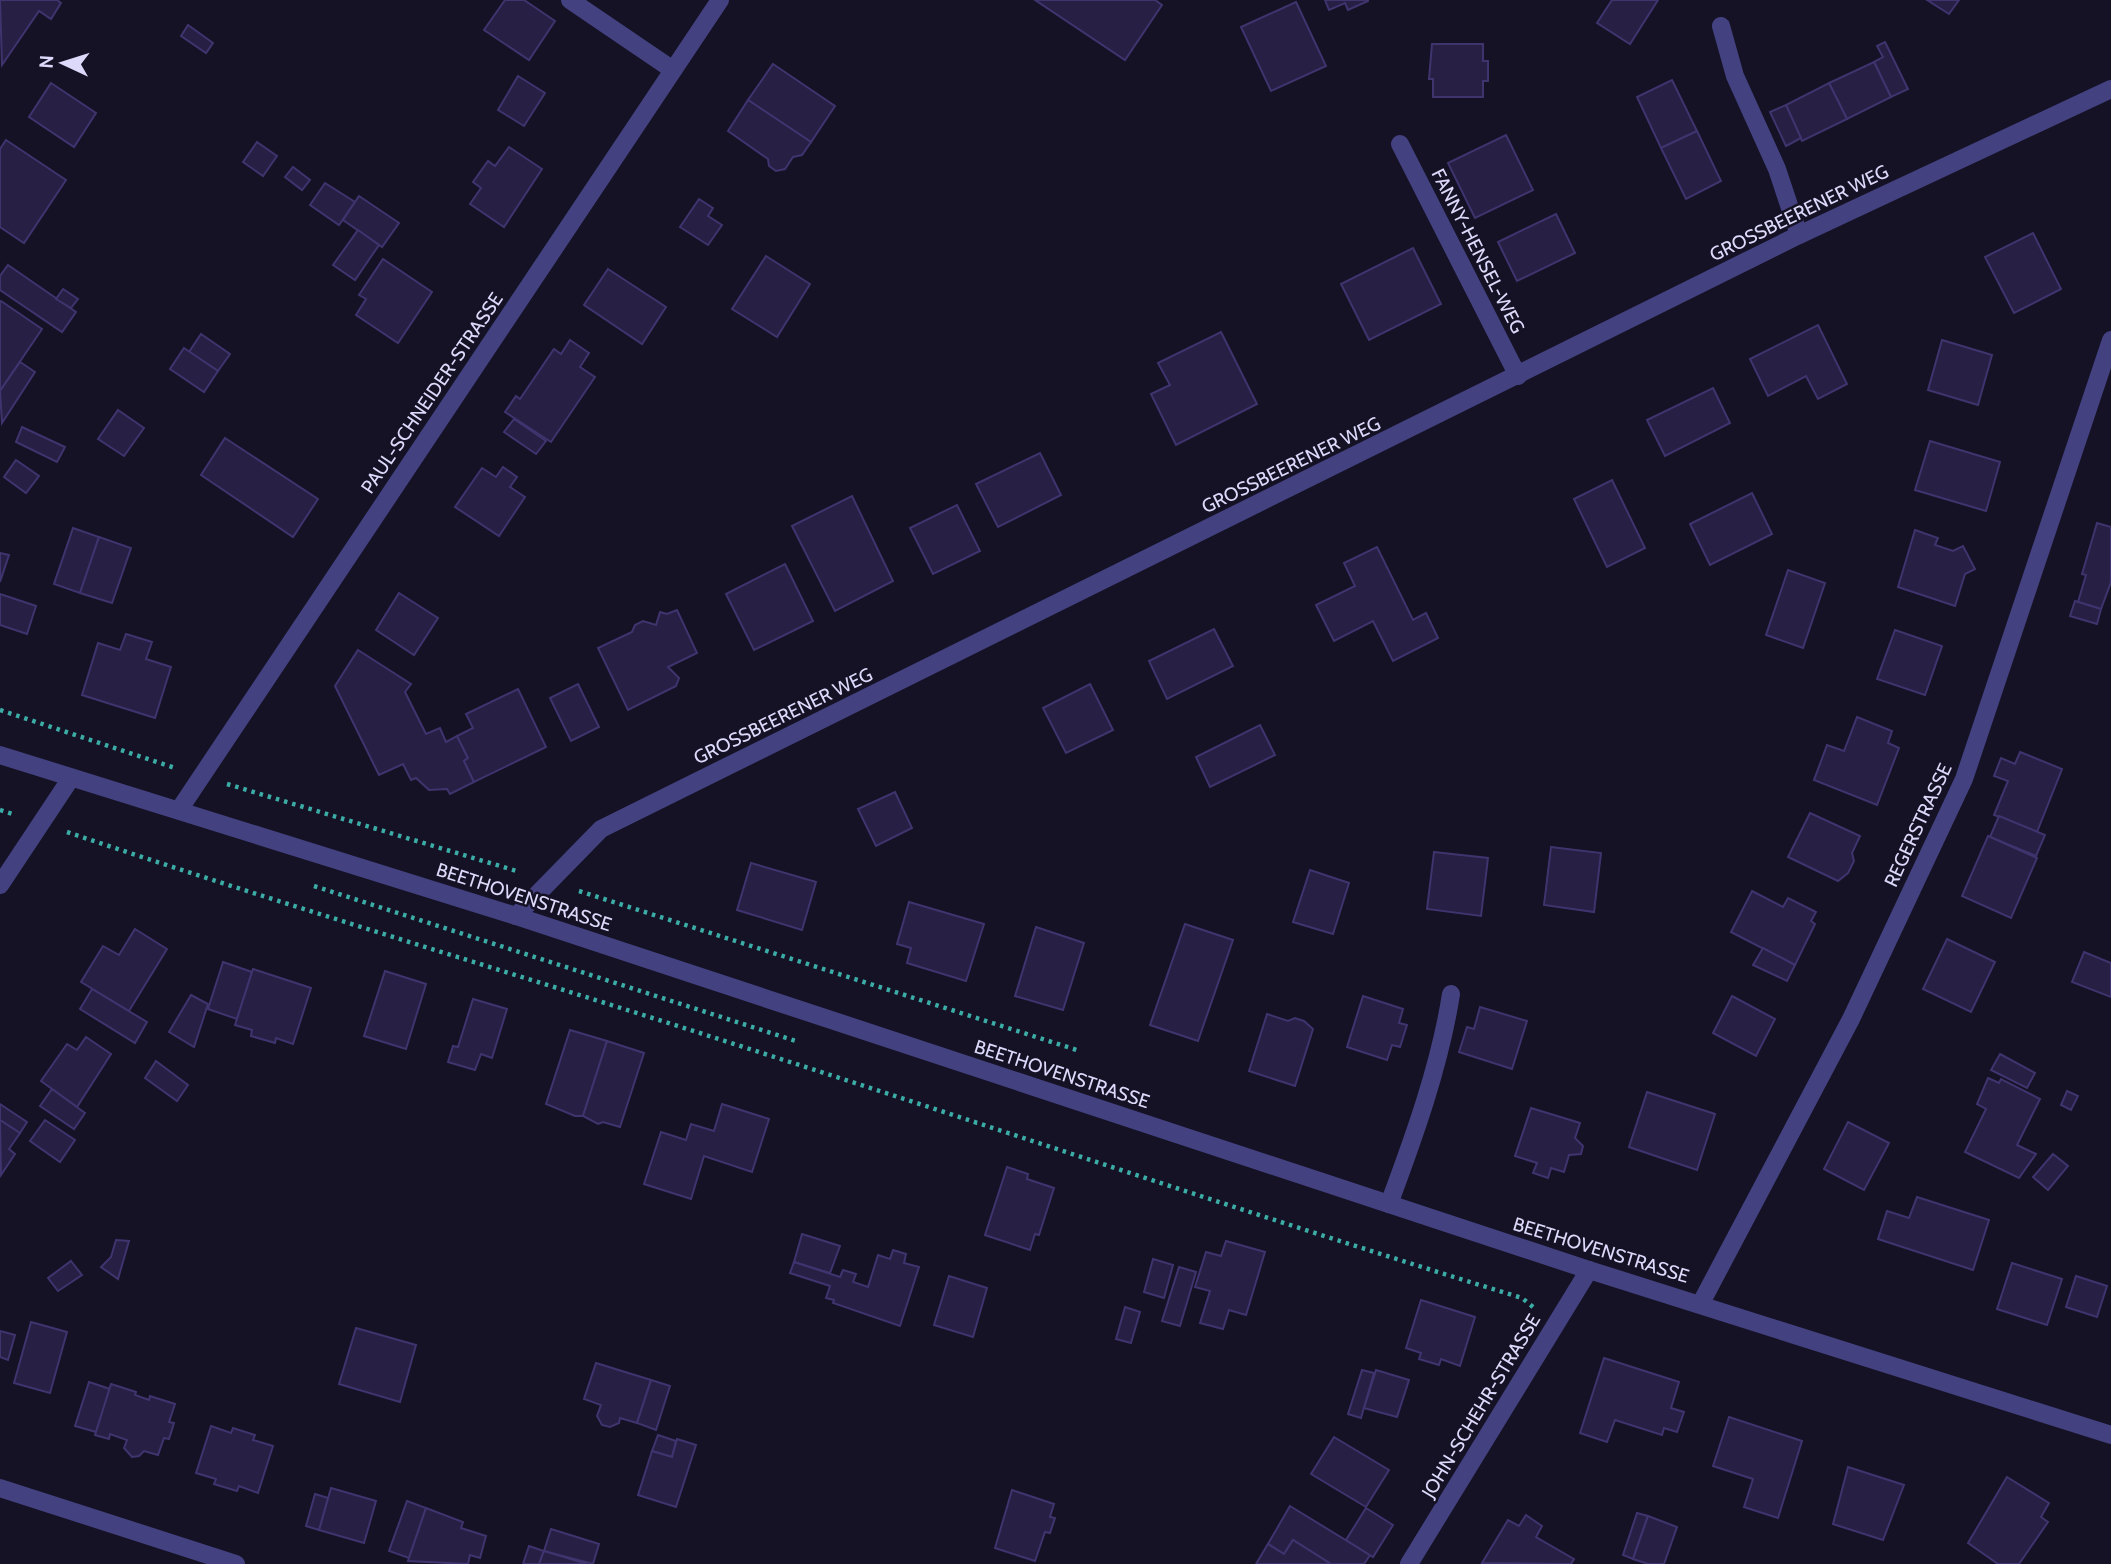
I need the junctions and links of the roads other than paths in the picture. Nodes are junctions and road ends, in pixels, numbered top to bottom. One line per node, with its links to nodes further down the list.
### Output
1 (570, 0): 4 (street)
2 (720, 0): 4 (street, PAUL-SCHNEIDER-STRASSE)
3 (1721, 26): 7 (street)
4 (673, 70): 12 (street, PAUL-SCHNEIDER-STRASSE)
5 (2111, 89): 7 (street, GROSSBEERENER WEG)
6 (1401, 144): 9 (street, FANNY-HENSEL-WEG)
7 (1799, 235): 9 (street, GROSSBEERENER WEG)
8 (2111, 340): 18 (street, REGERSTRASSE)
9 (1518, 376): 14 (street, GROSSBEERENER WEG)
10 (0, 755): 11 (street, BEETHOVENSTRASSE)
11 (71, 778): 12 (street, BEETHOVENSTRASSE); 13 (street)
12 (179, 810): 14 (street, BEETHOVENSTRASSE)
13 (0, 885)
14 (516, 916): 16 (street, BEETHOVENSTRASSE)
15 (1451, 994): 16 (street)
16 (1389, 1203): 17 (street, BEETHOVENSTRASSE)
17 (1589, 1270): 18 (street, BEETHOVENSTRASSE); 22 (street, JOHN-SCHEHR-STRASSE)
18 (1701, 1303): 19 (street, BEETHOVENSTRASSE)
19 (2111, 1435)
20 (0, 1488): 21 (street)
21 (236, 1564)
22 (1409, 1564)

